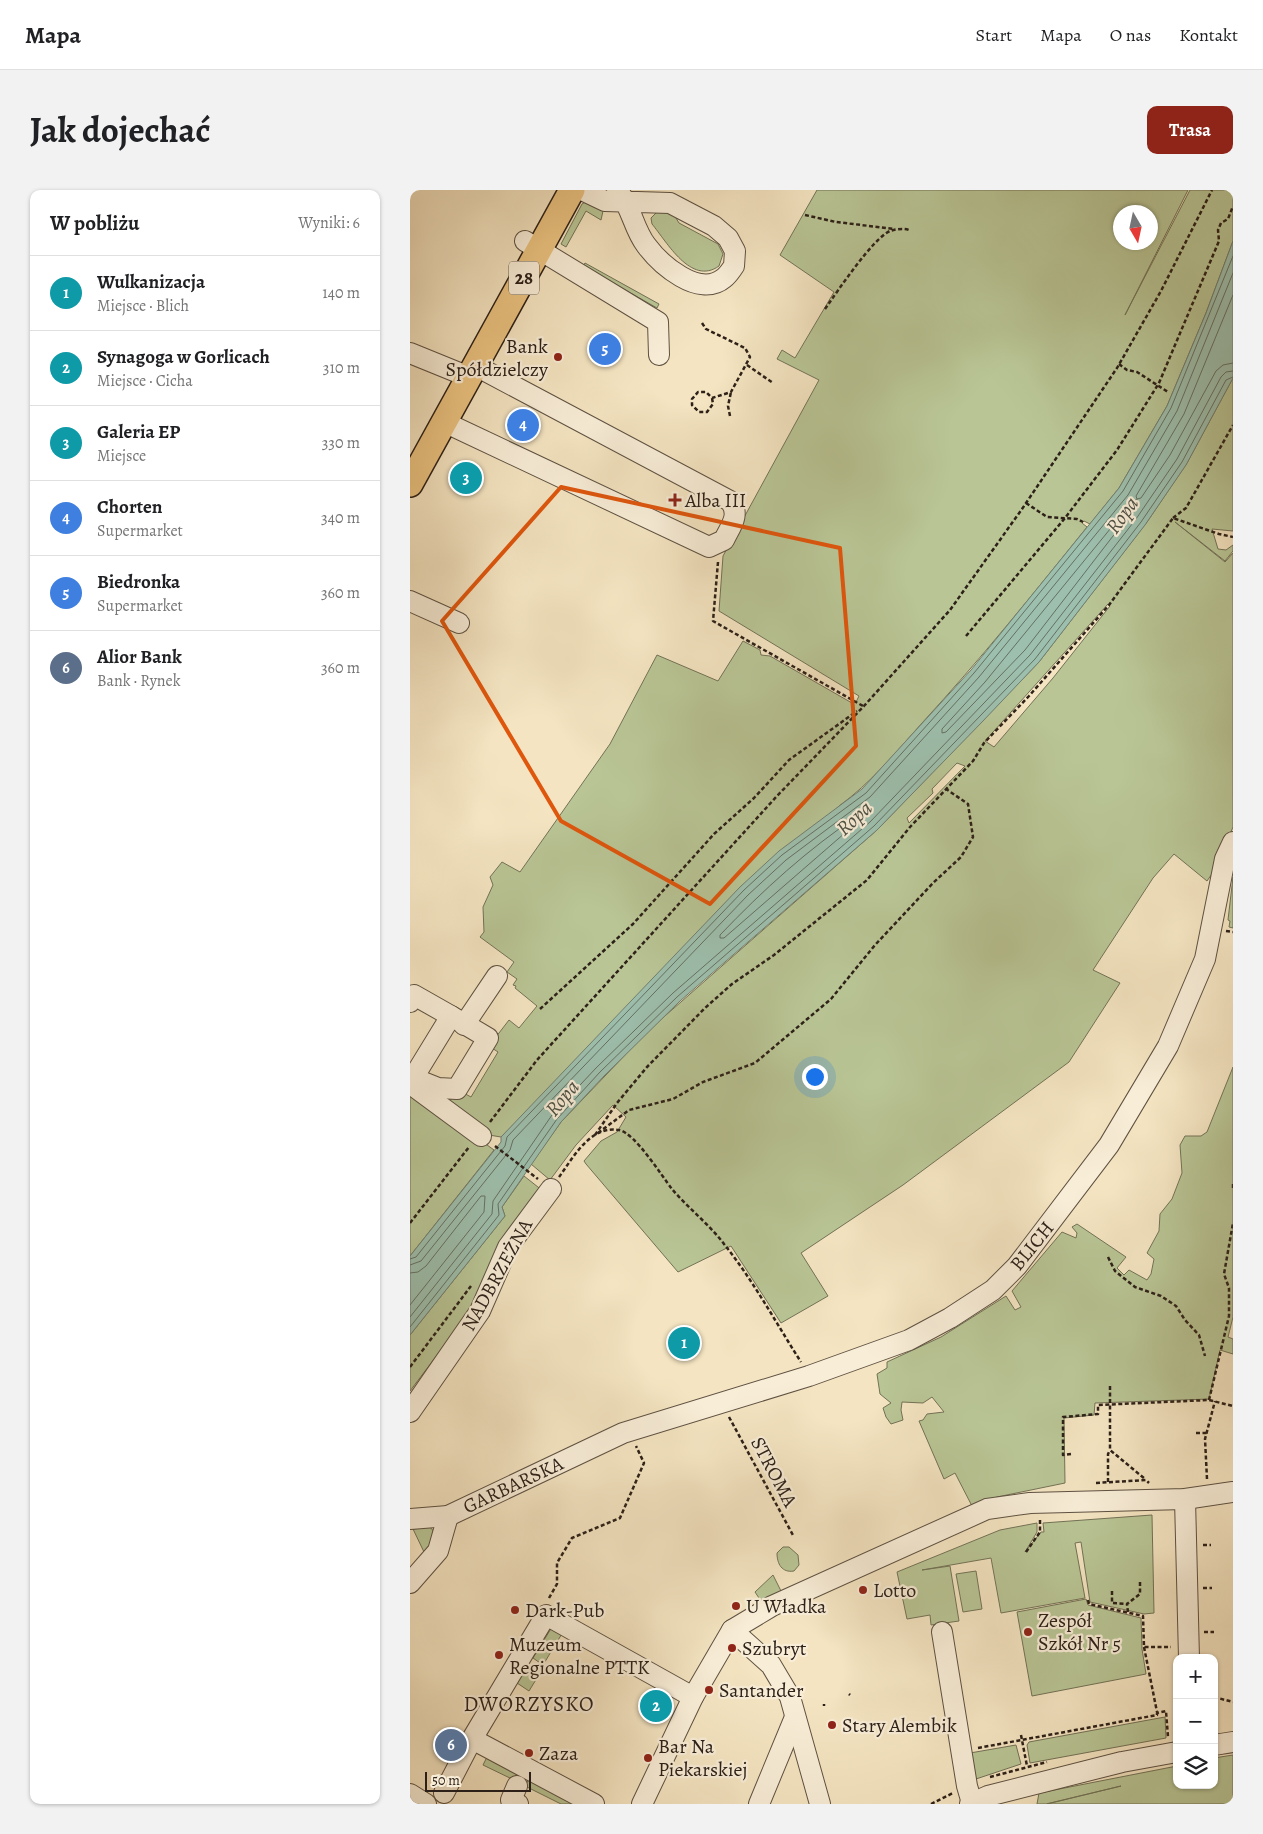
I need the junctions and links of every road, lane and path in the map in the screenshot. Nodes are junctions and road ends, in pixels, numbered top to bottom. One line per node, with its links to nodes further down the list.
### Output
1 (572, 190): 9 (main road, 28)
2 (582, 190): 4 (street)
3 (1212, 190): 15 (path)
4 (622, 196): 4 (street)
5 (1233, 206): 18 (path)
6 (805, 216): 7 (path)
7 (902, 229): 8 (path); 10 (path)
8 (909, 230)
9 (532, 246): 13 (street); 16 (main road, 28)
10 (825, 309)
11 (702, 323): 14 (path)
12 (410, 353): 16 (street)
13 (659, 355)
14 (747, 364): 17 (path); 19 (path)
15 (1119, 364): 18 (path); 26 (path)
16 (472, 371): 23 (main road, 28); 31 (street)
17 (773, 383)
18 (1157, 386): 20 (path); 27 (path)
19 (732, 392): 21 (path); 22 (path)
20 (1168, 392)
21 (712, 398): 21 (path)
22 (730, 416)
23 (444, 422): 25 (main road, 28); 31 (street)
24 (1233, 424): 28 (path)
25 (410, 484)
26 (1026, 503): 27 (path); 35 (path)
27 (1065, 518): 29 (path); 34 (path)
28 (1173, 518): 30 (path); 36 (path)
29 (1083, 522)
30 (1233, 537)
31 (709, 547): 35 (path)
32 (410, 601): 33 (street)
33 (459, 623)
34 (966, 636)
35 (864, 706): 40 (path); 44 (path)
36 (946, 789): 43 (path); 43 (path)
37 (1233, 842): 54 (street, BLICH)
38 (497, 976): 41 (street)
39 (410, 1002): 41 (street)
40 (540, 1009)
41 (457, 1020): 42 (street); 42 (street)
42 (411, 1082): 44 (street)
43 (595, 1135): 46 (path); 54 (path)
44 (480, 1136): 46 (path); 48 (path)
45 (1233, 1184): 47 (path)
46 (546, 1185): 60 (street, NADBRZEŻNA)
47 (1233, 1190)
48 (410, 1223)
49 (1233, 1223): 56 (path)
50 (1108, 1257): 52 (path)
51 (475, 1282): 53 (path)
52 (1205, 1356)
53 (410, 1367)
54 (809, 1376): 63 (street, BLICH)
55 (1110, 1386): 58 (path)
56 (1209, 1400): 57 (path); 58 (path)
57 (1215, 1401): 59 (path); 62 (path)
58 (1110, 1405): 65 (path); 66 (path)
59 (1233, 1406)
60 (410, 1412)
61 (730, 1420): 75 (path, STROMA)
62 (1208, 1432): 64 (path); 67 (path)
63 (623, 1433): 73 (street, GARBARSKA); 80 (path)
64 (1196, 1433)
65 (1110, 1450): 68 (path); 69 (path)
66 (1070, 1454)
67 (1208, 1479)
68 (1146, 1480)
69 (1108, 1482)
70 (1233, 1492): 71 (street)
71 (1186, 1499): 84 (street); 87 (street)
72 (1040, 1514): 76 (path)
73 (448, 1516): 74 (street); 78 (street, GARBARSKA)
74 (410, 1519)
75 (794, 1537)
76 (1026, 1552)
77 (1140, 1580): 82 (path)
78 (410, 1584)
79 (1112, 1590): 82 (path)
80 (552, 1592)
81 (1088, 1600): 83 (path)
82 (1127, 1604): 83 (path)
83 (1128, 1612): 86 (path)
84 (732, 1630): 88 (street); 92 (street)
85 (942, 1632): 99 (street)
86 (1144, 1647): 87 (path); 91 (path)
87 (1189, 1652)
88 (693, 1697): 95 (street); 105 (street)
89 (1218, 1698): 90 (path)
90 (1233, 1702)
91 (1157, 1712): 94 (path); 98 (path)
92 (794, 1717): 106 (street); 107 (street)
93 (1021, 1735): 94 (path)
94 (1022, 1740): 99 (path); 100 (path)
95 (470, 1742): 101 (street); 104 (street)
96 (1233, 1742): 97 (street)
97 (1218, 1744)
98 (1172, 1746): 108 (street)
99 (961, 1751): 108 (street)
100 (1027, 1766)
101 (444, 1793)
102 (410, 1794): 103 (street)
103 (426, 1804)
104 (594, 1804)
105 (642, 1804)
106 (759, 1804)
107 (820, 1804)
108 (971, 1804)

